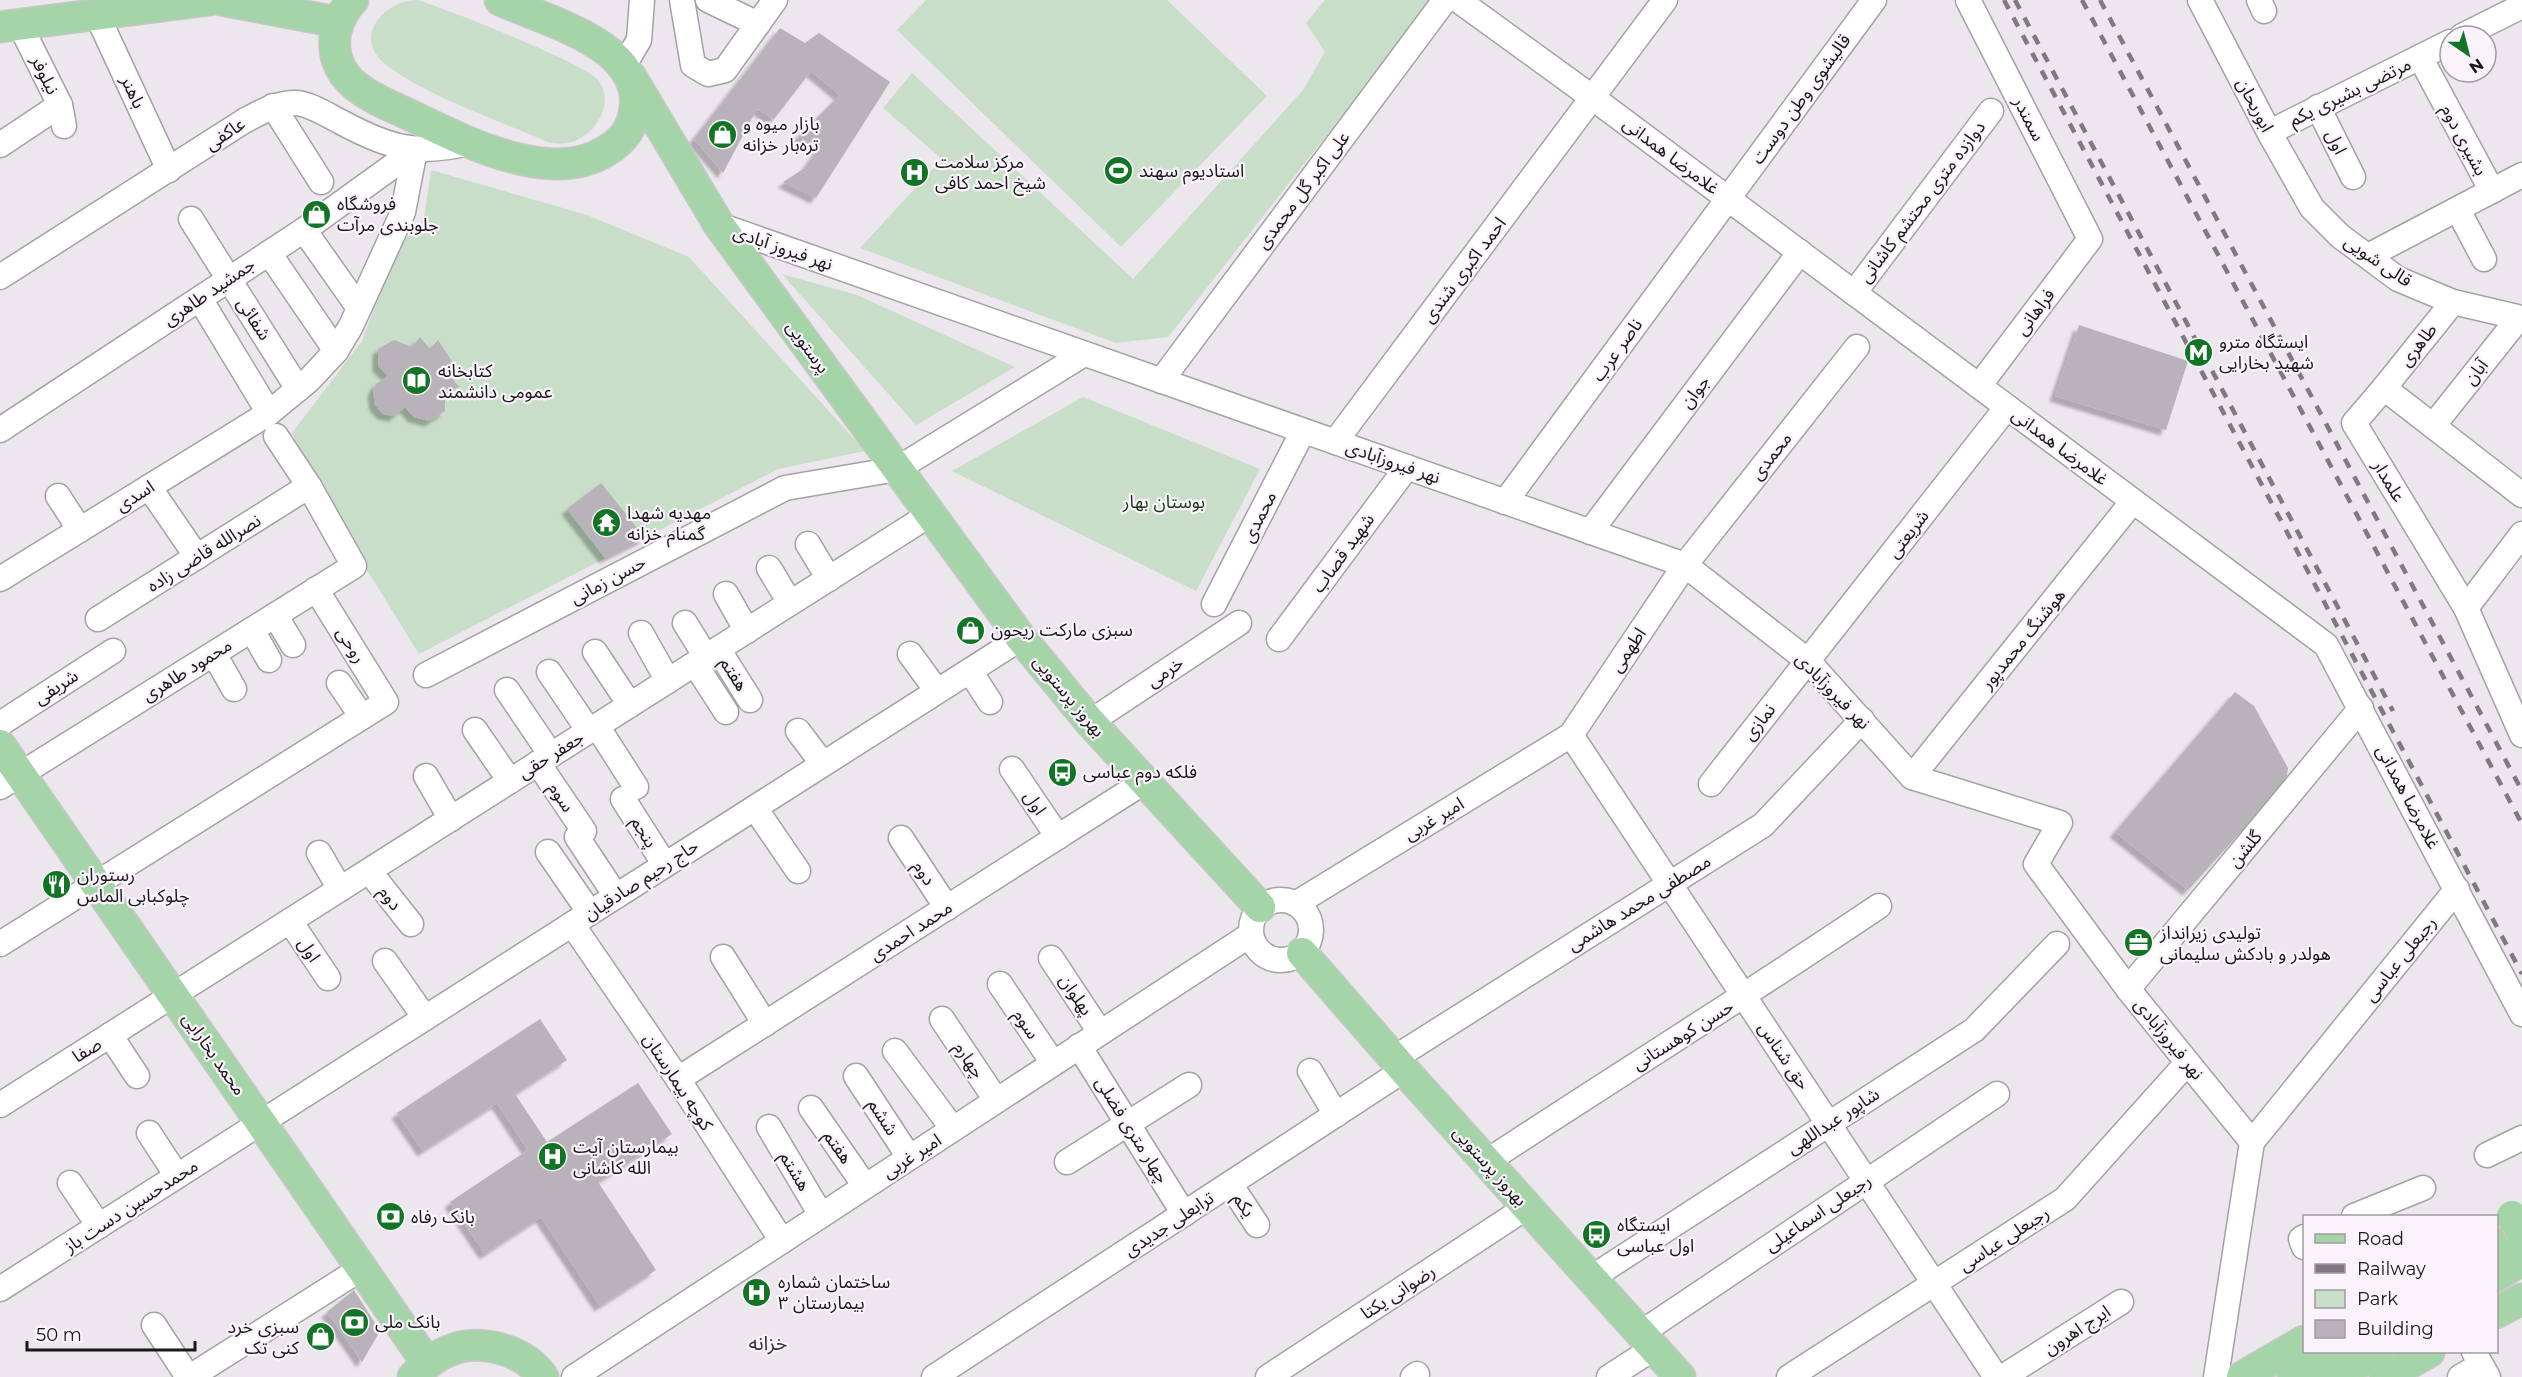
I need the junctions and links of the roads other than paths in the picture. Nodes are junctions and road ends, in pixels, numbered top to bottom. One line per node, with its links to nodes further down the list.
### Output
1 (209, 0): 16 (main road)
2 (222, 0): 15 (main road)
3 (500, 0): 22 (main road, نهر فیروز آبادی)
4 (642, 0): 22 (street)
5 (682, 0): 17 (street)
6 (708, 0): 17 (street)
7 (775, 0): 17 (street)
8 (1445, 0): 58 (street, علی اکبر گل محمدی)
9 (1458, 0): 23 (street, غلامرضا همدانی)
10 (1665, 0): 23 (street, احمد اکبری شندی)
11 (1874, 0): 36 (street, قالیشوی وطن دوست)
12 (1968, 0): 42 (street, سمندر)
13 (2200, 0): 37 (street, ابوریحان)
14 (2522, 6): 18 (street)
15 (345, 11): 28 (main road)
16 (97, 15): 19 (main road); 31 (street, باهنر)
17 (758, 24)
18 (2486, 24)
19 (10, 26): 29 (street, نیلوفر)
20 (2438, 48): 21 (street, مرتضی بشیری یکم)
21 (2420, 57): 25 (street, مرتضی بشیری یکم); 35 (street, بشیری دوم)
22 (627, 72): 28 (main road); 40 (main road, نهر فیروز آبادی)
23 (1593, 98): 36 (street, غلامرضا همدانی); 68 (street, احمد اکبری شندی)
24 (273, 106): 30 (street, عاکفی); 31 (street, عاکفی); 34 (street)
25 (2318, 107): 27 (street, مرتضی بشیری یکم); 33 (street, اول)
26 (1991, 111): 49 (street, دوازده متری محتشم کاشانی)
27 (2282, 126)
28 (473, 142): 30 (street, عاکفی)
29 (0, 145)
30 (415, 150): 41 (street, جمشید طاهری); 52 (street, اسدی)
31 (169, 170): 47 (street, عاکفی)
32 (2522, 175): 35 (street)
33 (2353, 177)
34 (321, 182)
35 (2492, 191): 38 (street)
36 (1728, 199): 43 (street, غلامرضا همدانی); 76 (street, ناصر عرب)
37 (2312, 208): 45 (street, قالی شویی)
38 (2458, 210): 45 (street); 46 (street)
39 (191, 219): 48 (street, شفائی)
40 (719, 225): 54 (street, نهر فیروز آبادی); 70 (main road, پرستویی)
41 (304, 230): 44 (street, جمشید طاهری); 52 (street)
42 (2090, 239): 59 (street, فراهانی)
43 (1800, 252): 49 (street, غلامرضا همدانی); 79 (street, جوان)
44 (269, 253): 48 (street, جمشید طاهری); 56 (street)
45 (2368, 256): 51 (street, قالی شویی)
46 (2484, 259)
47 (0, 278)
48 (228, 280): 50 (street, جمشید طاهری); 61 (street, شفائی)
49 (1854, 293): 59 (street, غلامرضا همدانی)
50 (200, 299): 63 (street); 65 (street, جمشید طاهری)
51 (2452, 302): 53 (street, قالی شویی); 60 (street, طاهری)
52 (358, 308): 56 (street, اسدی)
53 (2520, 318): 64 (street, آبان)
54 (1010, 328): 57 (street, نهر فیروزآبادی)
55 (1857, 347): 83 (street, محمدی)
56 (336, 351): 61 (street, اسدی)
57 (1084, 354): 58 (street, نهر فیروزآبادی); 70 (street)
58 (1161, 381): 66 (street, نهر فیروزآبادی)
59 (1979, 386): 62 (street, غلامرضا همدانی)
60 (2384, 388): 64 (street); 91 (street, علمدار)
61 (298, 389): 63 (street, اسدی)
62 (2007, 407): 75 (street, غلامرضا همدانی); 108 (street, شریعتی)
63 (269, 413): 72 (street, اسدی)
64 (2433, 426): 73 (street)
65 (0, 430)
66 (1303, 431): 68 (street, نهر فیروزآبادی); 90 (street, محمدی)
67 (276, 436): 71 (street)
68 (1335, 442): 69 (street, نهر فیروزآبادی)
69 (1407, 467): 76 (street, نهر فیروزآبادی); 100 (street, شهید قصاب)
70 (897, 469): 77 (main road, بهروز پرستویی); 111 (street, حسن زمانی)
71 (309, 486): 82 (street, نصرالله قاضی زاده); 87 (street, محمود طاهری)
72 (149, 487): 78 (street, اسدی); 82 (street)
73 (2522, 495)
74 (58, 496): 78 (street)
75 (2133, 501): 120 (street, غلامرضا همدانی); 136 (street, هوشنگ محمدپور)
76 (1505, 502): 79 (street, نهر فیروزآبادی)
77 (929, 515): 86 (street, جعفر حقی); 99 (main road, بهروز پرستویی)
78 (80, 530): 85 (street, اسدی)
79 (1590, 532): 83 (street, نهر فیروزآبادی)
80 (2522, 534): 91 (street)
81 (808, 544): 86 (street)
82 (197, 557): 93 (street, نصرالله قاضی زاده)
83 (1685, 565): 108 (street, نهر فیروزآبادی); 129 (street, اطهمی)
84 (769, 568): 89 (street)
85 (0, 579)
86 (829, 579): 89 (street, جعفر حقی)
87 (316, 589): 92 (street, محمود طاهری); 122 (street, روحی)
88 (726, 594): 97 (street)
89 (790, 603): 97 (street, جعفر حقی)
90 (1214, 604)
91 (2466, 608): 130 (street, علمدار)
92 (275, 615): 96 (street, محمود طاهری); 101 (street)
93 (98, 619)
94 (685, 623): 106 (street)
95 (1239, 623): 124 (street, خرمی)
96 (252, 630): 104 (street, محمود طاهری); 107 (street)
97 (747, 630): 106 (street, جعفر حقی)
98 (641, 633): 112 (street)
99 (1021, 638): 109 (street, حاج رحیم صادقیان); 124 (main road, بهروز پرستویی)
100 (1279, 639)
101 (293, 645)
102 (113, 651): 125 (street, شریفی)
103 (596, 652): 119 (street)
104 (214, 654): 114 (street); 137 (street, محمود طاهری)
105 (910, 654): 116 (street)
106 (706, 657): 112 (street, جعفر حقی); 117 (street, هفتم); 121 (street)
107 (269, 660)
108 (1808, 661): 123 (street, نهر فیروزآبادی); 140 (street, نمازی)
109 (970, 670): 116 (street, حاج رحیم صادقیان); 118 (street)
110 (549, 672): 126 (street, پنجم)
111 (426, 675)
112 (668, 681): 119 (street, جعفر حقی)
113 (339, 683): 122 (street)
114 (234, 689)
115 (507, 690): 132 (street, سوم)
116 (938, 691): 133 (street, حاج رحیم صادقیان)
117 (750, 700)
118 (990, 702)
119 (630, 705): 126 (street, جعفر حقی)
120 (2361, 708): 153 (street, غلامرضا همدانی); 171 (street, گلشن)
121 (726, 712)
122 (362, 717): 150 (street)
123 (1862, 720): 136 (street, نهر فیروزآبادی); 151 (street, مصطفی محمد هاشمی)
124 (1090, 722): 139 (main road, بهروز پرستویی)
125 (0, 724)
126 (593, 729): 132 (street, جعفر حقی); 147 (street, پنجم)
127 (476, 730): 138 (street)
128 (798, 731): 133 (street)
129 (1572, 735): 151 (street, حق شناس); 155 (street, امیر غربی)
130 (2522, 735)
131 (0, 745): 137 (main road, محمد بخارایی)
132 (545, 759): 138 (street, جعفر حقی); 154 (street, سوم)
133 (823, 764): 141 (street, حاج رحیم صادقیان)
134 (1012, 769): 143 (street, اول)
135 (426, 776): 142 (street)
136 (1912, 777): 171 (street, نهر فیروزآبادی)
137 (10, 781): 150 (main road, محمد بخارایی)
138 (510, 781): 142 (street, جعفر حقی)
139 (1144, 782): 143 (street, محمد احمدی); 157 (main road, بهروز پرستویی)
140 (1711, 783)
141 (755, 808): 147 (street, حاج رحیم صادقیان); 149 (street)
142 (451, 819): 148 (street, جعفر حقی)
143 (1058, 837): 158 (street, محمد احمدی)
144 (901, 838): 158 (street, دوم)
145 (548, 852): 159 (street)
146 (319, 853): 152 (street)
147 (665, 865): 154 (street, حاج رحیم صادقیان)
148 (369, 871): 152 (street, جعفر حقی); 161 (street, دوم)
149 (798, 871)
150 (96, 884): 164 (street); 172 (main road, محمد بخارایی)
151 (1670, 884): 173 (street, حق شناس); 184 (street, مصطفی محمد هاشمی)
152 (340, 889): 160 (street, جعفر حقی)
153 (2457, 889): 174 (street, غلامرضا همدانی); 202 (street, رجبعلی عباسی)
154 (616, 896): 159 (street, حاج رحیم صادقیان)
155 (1297, 903): 157 (street); 165 (street)
156 (1879, 906): 173 (street, حسن کوهستانی)
157 (1260, 907): 162 (street)
158 (947, 908): 177 (street, محمد احمدی)
159 (581, 919): 175 (street, حاج رحیم صادقیان); 188 (street, کوچه بیمارستان)
160 (290, 921): 169 (street, اول); 172 (street, جعفر حقی)
161 (411, 924)
162 (1250, 935): 165 (street); 178 (street, امیر غربی)
163 (2057, 944): 197 (street, شاپور عبداللهی)
164 (0, 945)
165 (1302, 953): 184 (main road, بهروز پرستویی)
166 (723, 957): 177 (street)
167 (1051, 958): 178 (street, پهلوان)
168 (386, 962): 175 (street)
169 (328, 978)
170 (1000, 984): 182 (street, سوم)
171 (2128, 989): 183 (street, نهر فیروزآبادی)
172 (173, 995): 179 (street, صفا); 195 (main road, محمد بخارایی)
173 (1744, 997): 197 (street, حق شناس); 206 (street, حسن کوهستانی)
174 (2522, 1014)
175 (425, 1018): 195 (street, حاج رحیم صادقیان)
176 (942, 1019): 191 (street, چهارم)
177 (765, 1024): 188 (street, محمد احمدی)
178 (1100, 1032): 180 (street, امیر غربی)
179 (110, 1035): 186 (street); 192 (street, صفا)
180 (1079, 1046): 182 (street, امیر غربی); 196 (street, چهار متری فضلی)
181 (895, 1051): 199 (street)
182 (1053, 1063): 191 (street, امیر غربی)
183 (2187, 1063): 202 (street, نهر فیروزآبادی); 224 (street, رجبعلی عباسی)
184 (1399, 1064): 194 (street, ترابعلی جدیدی); 206 (main road, بهروز پرستویی)
185 (1310, 1071): 194 (street)
186 (137, 1076)
187 (856, 1076): 204 (street, ششم)
188 (678, 1079): 220 (street, کوچه بیمارستان)
189 (1189, 1085): 196 (street)
190 (1997, 1094): 208 (street, رجبعلی اسماعیلی)
191 (996, 1100): 199 (street, امیر غربی)
192 (0, 1105)
193 (811, 1108): 211 (street, هفتم)
194 (1336, 1114): 210 (street, ترابعلی جدیدی)
195 (261, 1123): 207 (street, محمدحسین دست باز); 221 (main road, محمد بخارایی)
196 (1128, 1123): 205 (street); 214 (street, چهار متری فضلی)
197 (1828, 1124): 208 (street, حق شناس); 223 (street, شاپور عبداللهی)
198 (769, 1127): 215 (street, هشتم)
199 (953, 1129): 204 (street, امیر غربی)
200 (149, 1133): 207 (street)
201 (2522, 1138): 203 (street)
202 (2252, 1142): 246 (street)
203 (2487, 1155)
204 (909, 1157): 211 (street, امیر غربی)
205 (1067, 1162)
206 (1486, 1162): 213 (main road, بهروز پرستویی)
207 (177, 1176): 218 (street, محمدحسین دست باز)
208 (1866, 1180): 224 (street, حق شناس); 230 (street, رجبعلی اسماعیلی)
209 (70, 1183): 218 (street)
210 (1230, 1184): 214 (street, ترابعلی جدیدی); 217 (street, یکم)
211 (865, 1186): 215 (street, امیر غربی)
212 (2423, 1188): 216 (street)
213 (1527, 1207): 223 (main road, بهروز پرستویی); 240 (street, رضوانی یکتا)
214 (1184, 1214): 239 (street, ترابعلی جدیدی)
215 (821, 1215): 220 (street, امیر غربی)
216 (2356, 1215)
217 (1257, 1225)
218 (99, 1226): 225 (street, محمدحسین دست باز)
219 (2512, 1233): 222 (main road)
220 (782, 1241): 238 (street, امیر غربی)
221 (362, 1268): 235 (main road, محمد بخارایی); 236 (street)
222 (2498, 1271)
223 (1592, 1278): 230 (main road, بهروز پرستویی)
224 (1934, 1284): 243 (street, رجبعلی عباسی); 244 (street, حق شناس)
225 (0, 1289)
226 (2522, 1299): 228 (main road)
227 (2121, 1302): 245 (street, ایرج اهرون)
228 (2498, 1312)
229 (154, 1325): 236 (street)
230 (1648, 1341): 241 (street, رجبعلی اسماعیلی); 242 (main road, بهروز پرستویی)
231 (2303, 1342): 247 (main road)
232 (2334, 1353): 248 (main road)
233 (2375, 1353): 249 (main road)
234 (2427, 1353): 250 (main road)
235 (420, 1370): 237 (main road)
236 (189, 1377)
237 (543, 1377)
238 (574, 1377)
239 (934, 1377)
240 (1268, 1377)
241 (1609, 1377)
242 (1680, 1377)
243 (1789, 1377)
244 (1996, 1377)
245 (2003, 1377)
246 (2216, 1377)
247 (2242, 1377)
248 (2293, 1377)
249 (2336, 1377)
250 (2385, 1377)

